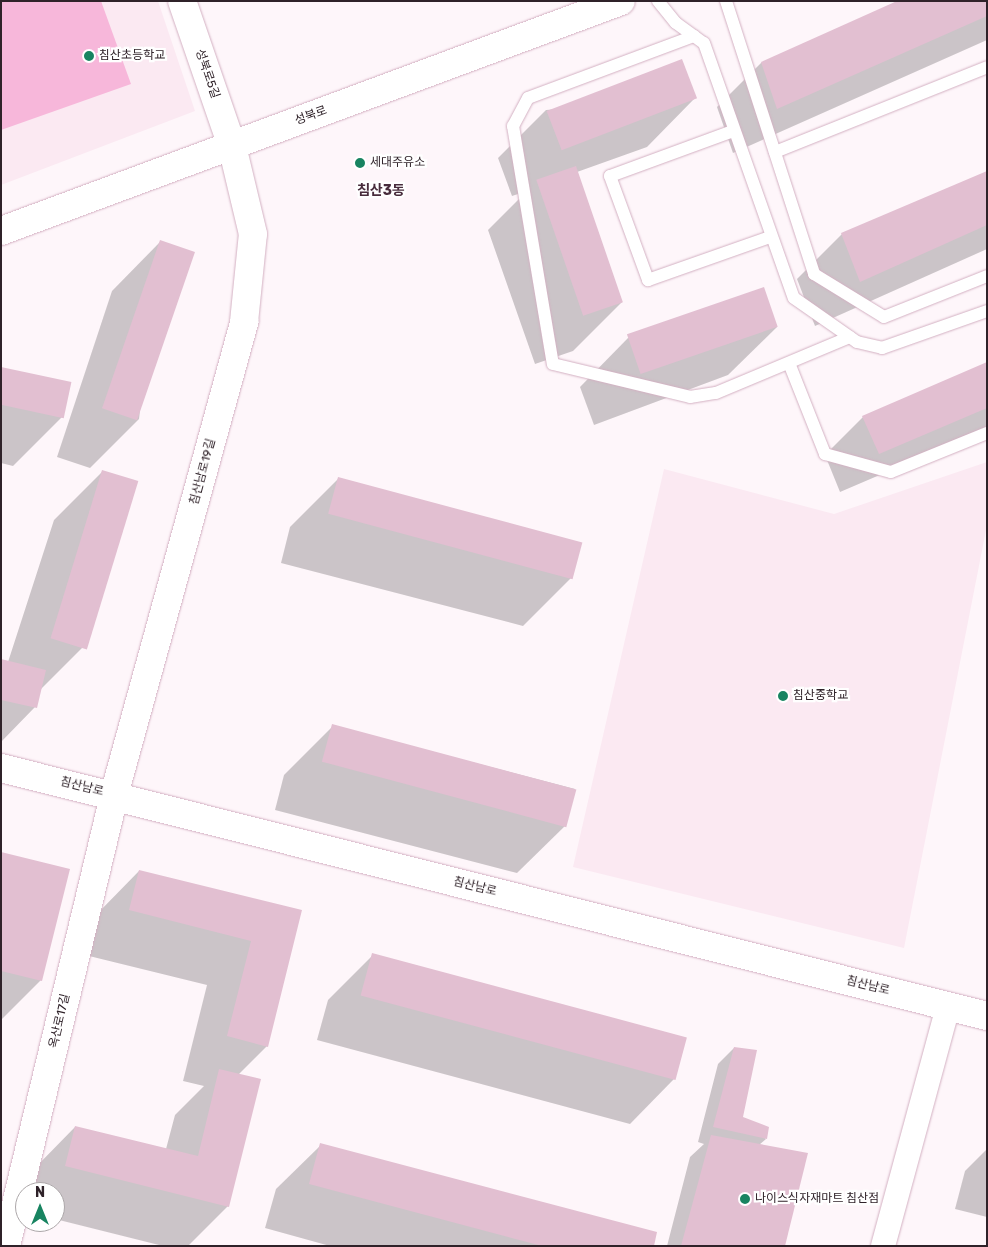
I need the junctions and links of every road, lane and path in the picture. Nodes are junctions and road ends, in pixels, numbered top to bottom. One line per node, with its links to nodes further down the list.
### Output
1 (182, 1): 8 (main road, 성북로5길)
2 (621, 1): 8 (main road, 성북로)
3 (658, 1): 5 (lane)
4 (726, 1): 9 (lane)
5 (694, 36): 7 (lane); 15 (lane)
6 (987, 67): 9 (lane)
7 (733, 130): 11 (lane); 11 (lane)
8 (232, 146): 10 (main road, 성북로); 18 (main road, 침산남로19길)
9 (775, 152): 12 (lane)
10 (1, 231)
11 (770, 237): 14 (lane)
12 (987, 276)
13 (987, 311): 14 (lane)
14 (850, 338): 15 (lane)
15 (789, 363): 16 (lane)
16 (987, 433)
17 (1, 768): 18 (main road, 침산남로)
18 (114, 795): 19 (main road, 침산남로); 21 (main road, 옥산로17길)
19 (948, 1006): 20 (main road, 침산남로); 22 (street)
20 (987, 1016)
21 (6, 1246)
22 (883, 1246)

